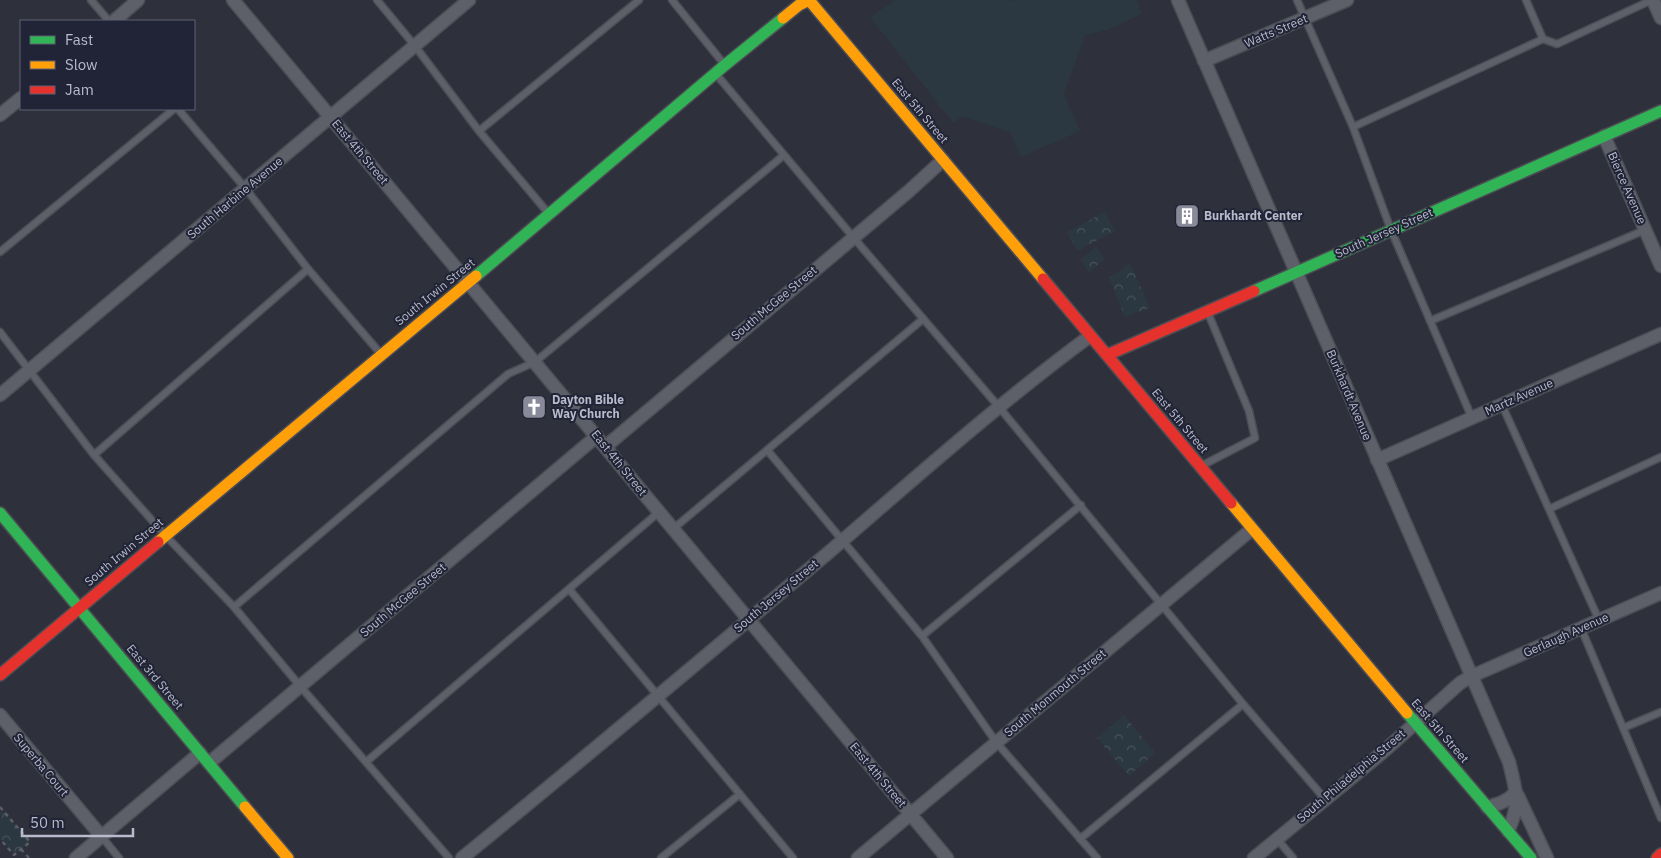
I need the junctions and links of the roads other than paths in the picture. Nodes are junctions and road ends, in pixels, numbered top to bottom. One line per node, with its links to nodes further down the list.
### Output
1 (91, 0): 16 (lane)
2 (138, 0): 17 (street)
3 (232, 0): 28 (street, East 4th Street)
4 (376, 0): 19 (lane)
5 (469, 0): 19 (street, South Harbine Avenue)
6 (638, 0): 30 (lane)
7 (672, 0): 21 (lane)
8 (809, 0): 21 (street, South Irwin Street); 33 (street, East 5th Street)
9 (1178, 0): 20 (street, Burkhardt Avenue)
10 (1297, 0): 14 (lane)
11 (1347, 0): 14 (street, Watts Street)
12 (1526, 0): 18 (lane)
13 (1652, 0): 15 (street); 18 (lane)
14 (1305, 18): 20 (street, Watts Street); 29 (lane)
15 (1661, 18)
16 (108, 20)
17 (115, 20)
18 (1543, 39): 29 (lane)
19 (415, 46): 28 (street, South Harbine Avenue); 30 (lane)
20 (1204, 61): 42 (street, Burkhardt Avenue)
21 (725, 65): 22 (street, South Irwin Street)
22 (716, 74): 32 (lane); 35 (street, South Irwin Street)
23 (20, 99): 27 (street)
24 (173, 110): 39 (lane)
25 (179, 110): 34 (lane)
26 (1661, 111): 31 (street, South Jersey Street)
27 (0, 115)
28 (331, 117): 34 (street, South Harbine Avenue); 43 (street, East 4th Street)
29 (1353, 127): 36 (lane)
30 (479, 132): 35 (lane)
31 (1604, 136): 36 (street, South Jersey Street); 37 (street, Bierce Avenue)
32 (784, 155): 38 (lane); 52 (lane)
33 (943, 160): 38 (street, South McGee Street); 49 (street, East 5th Street)
34 (246, 189): 41 (lane); 53 (street, South Harbine Avenue)
35 (550, 215): 43 (street, South Irwin Street)
36 (1391, 230): 42 (street, South Jersey Street); 46 (lane)
37 (1645, 230): 40 (street, Bierce Avenue); 46 (lane)
38 (853, 237): 45 (lane); 59 (street, South McGee Street)
39 (0, 252)
40 (1661, 266)
41 (308, 269): 50 (lane); 61 (lane)
42 (1296, 273): 44 (street, South Jersey Street); 63 (street, Burkhardt Avenue)
43 (468, 282): 50 (street, South Irwin Street); 52 (street, East 4th Street)
44 (1207, 311): 51 (street, South Jersey Street); 64 (lane)
45 (923, 318): 56 (lane); 60 (lane)
46 (1430, 322): 57 (lane)
47 (0, 332): 53 (lane)
48 (1661, 334): 55 (street, Martz Avenue)
49 (1090, 336): 51 (street, East 5th Street); 56 (street, South Jersey Street)
50 (381, 354): 71 (street, South Irwin Street)
51 (1106, 355): 64 (street, East 5th Street)
52 (535, 362): 58 (street, East 4th Street); 76 (lane)
53 (29, 369): 54 (street, South Harbine Avenue); 61 (lane)
54 (0, 395)
55 (1502, 405): 57 (street, Martz Avenue); 66 (lane)
56 (999, 407): 65 (lane); 72 (street, South Jersey Street)
57 (1472, 418): 63 (street, Martz Avenue)
58 (596, 436): 59 (street, East 4th Street); 84 (street, South McGee Street)
59 (605, 447): 67 (street, East 4th Street)
60 (768, 451): 69 (lane); 72 (lane)
61 (94, 455): 71 (lane)
62 (1661, 457): 66 (lane)
63 (1377, 460): 83 (street, Burkhardt Avenue)
64 (1200, 467): 70 (street, East 5th Street)
65 (1081, 505): 75 (lane); 81 (lane)
66 (1548, 508): 79 (lane)
67 (660, 512): 69 (street, East 4th Street); 73 (lane)
68 (0, 513): 77 (street, East 3rd Street)
69 (673, 529): 78 (street, East 4th Street)
70 (1252, 529): 75 (street, South Monmouth Street); 89 (street, East 5th Street)
71 (165, 535): 76 (lane); 77 (street, South Irwin Street)
72 (842, 540): 78 (street, South Jersey Street); 81 (lane)
73 (569, 589): 85 (lane); 93 (lane)
74 (1661, 593): 79 (street, Gerlaugh Avenue)
75 (1163, 604): 86 (lane); 91 (street, South Monmouth Street)
76 (234, 607): 84 (lane)
77 (79, 608): 82 (street, South Irwin Street); 92 (street, East 3rd Street)
78 (749, 618): 85 (street, South Jersey Street); 98 (street, East 4th Street)
79 (1598, 620): 80 (street, Gerlaugh Avenue)
80 (1580, 628): 83 (street, Gerlaugh Avenue); 90 (lane)
81 (922, 636): 91 (lane)
82 (0, 675)
83 (1472, 676): 89 (street, South Philadelphia Street); 94 (street, Burkhardt Avenue)
84 (300, 686): 92 (street, South McGee Street); 93 (lane)
85 (658, 695): 95 (lane); 109 (street, South Jersey Street)
86 (1243, 704): 96 (lane); 102 (lane)
87 (1661, 712): 90 (lane)
88 (0, 715): 101 (street, Superba Court)
89 (1415, 723): 96 (street, South Philadelphia Street); 97 (street, East 5th Street)
90 (1623, 728): 99 (lane)
91 (996, 742): 98 (street, South Monmouth Street); 102 (lane)
92 (204, 758): 101 (street, South McGee Street); 107 (street, East 3rd Street)
93 (366, 762): 108 (lane)
94 (1516, 792): 97 (street); 100 (street, Burkhardt Avenue); 118 (street, Burkhardt Avenue)
95 (740, 794): 110 (lane); 111 (lane)
96 (1325, 799): 103 (street, South Philadelphia Street)
97 (1487, 807): 100 (street, East 5th Street)
98 (911, 815): 112 (street, South Monmouth Street); 113 (street, East 4th Street)
99 (1661, 818)
100 (1508, 831): 117 (street, East 5th Street)
101 (102, 837): 105 (street, South McGee Street); 106 (lane)
102 (1080, 839): 114 (lane)
103 (1277, 839): 115 (street, South Philadelphia Street); 116 (lane)
104 (1661, 854): 119 (street)
105 (76, 858)
106 (119, 858)
107 (288, 858)
108 (449, 858)
109 (462, 858)
110 (661, 858)
111 (793, 858)
112 (858, 858)
113 (947, 858)
114 (1097, 858)
115 (1254, 858)
116 (1293, 858)
117 (1531, 858)
118 (1547, 858)
119 (1657, 858)

